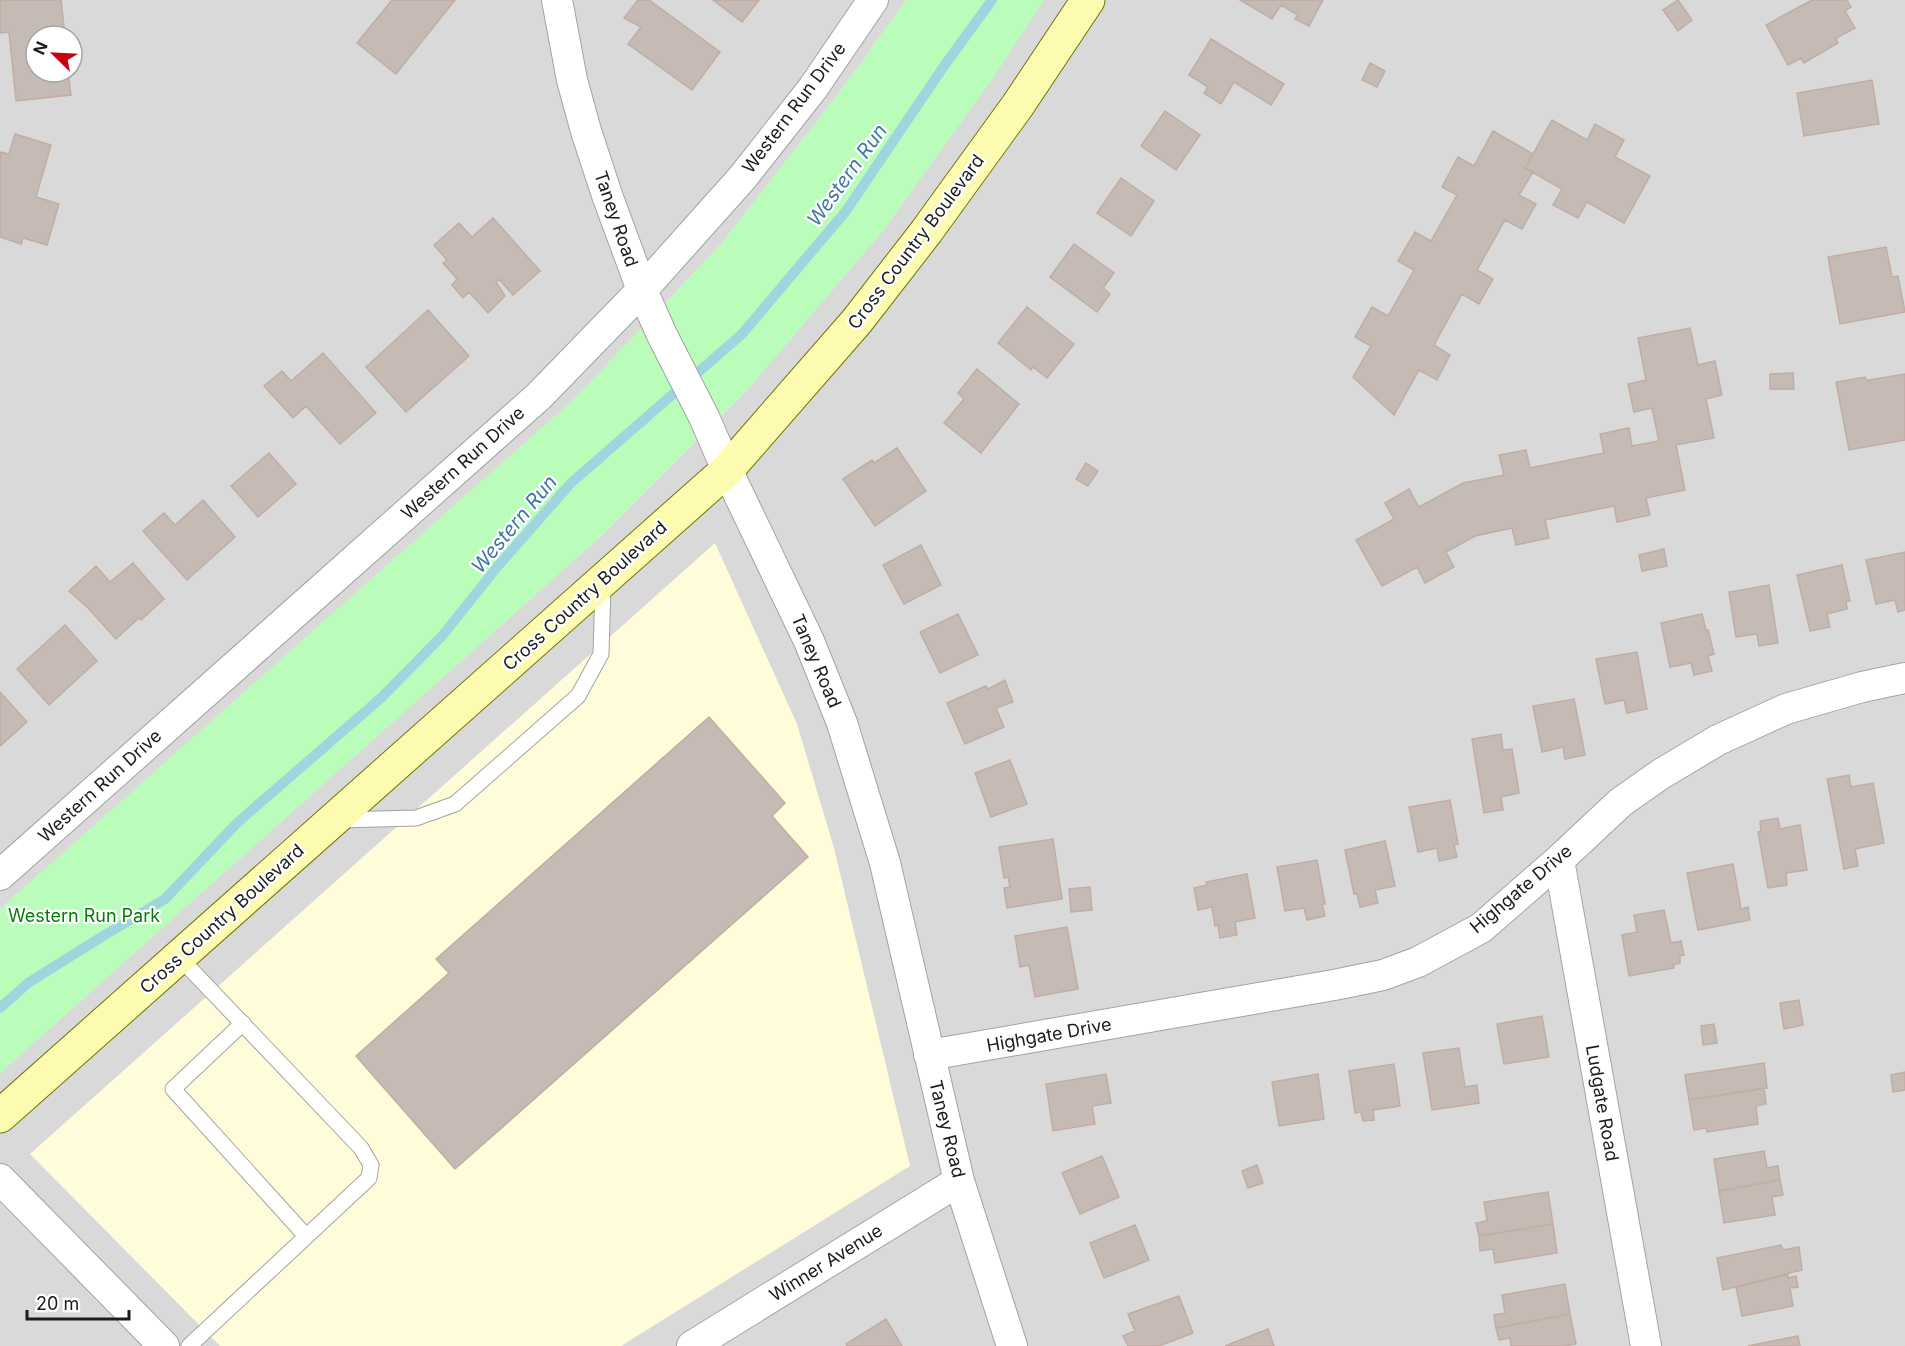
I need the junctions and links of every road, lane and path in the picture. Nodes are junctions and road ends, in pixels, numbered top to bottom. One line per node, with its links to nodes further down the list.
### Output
1 (557, 0): 4 (street, Taney Road)
2 (873, 0): 4 (street, Western Run Drive)
3 (1088, 0): 5 (main road, Cross Country Boulevard)
4 (642, 290): 5 (street, Taney Road); 10 (street, Western Run Drive)
5 (727, 470): 6 (main road, Cross Country Boulevard); 13 (street, Taney Road)
6 (603, 580): 8 (main road, Cross Country Boulevard); 8 (lane)
7 (1905, 678): 9 (street, Highgate Drive)
8 (333, 820): 11 (main road, Cross Country Boulevard)
9 (1558, 861): 13 (street, Highgate Drive); 22 (street, Ludgate Road)
10 (0, 875)
11 (179, 957): 12 (lane); 14 (main road, Cross Country Boulevard)
12 (243, 1023): 17 (lane); 17 (lane)
13 (929, 1055): 16 (street, Taney Road)
14 (0, 1116)
15 (0, 1179): 18 (street)
16 (959, 1181): 20 (street, Winner Avenue); 21 (street, Taney Road)
17 (305, 1235): 19 (lane)
18 (164, 1346)
19 (189, 1346)
20 (692, 1346)
21 (1012, 1346)
22 (1646, 1346)

